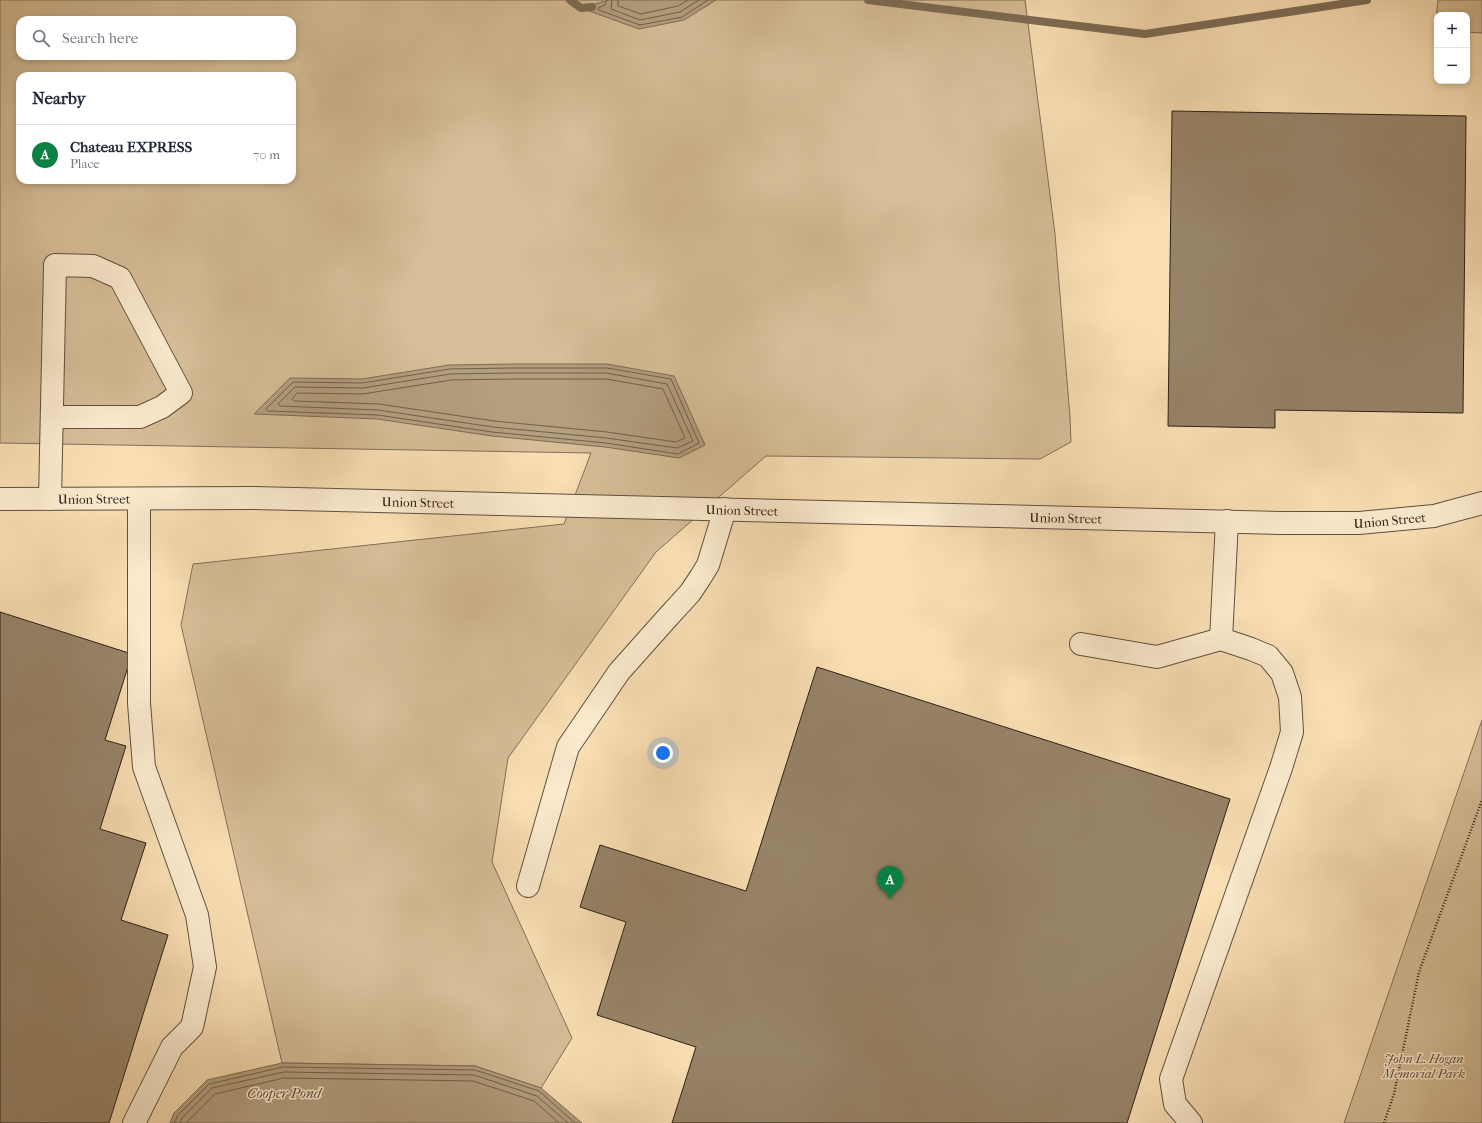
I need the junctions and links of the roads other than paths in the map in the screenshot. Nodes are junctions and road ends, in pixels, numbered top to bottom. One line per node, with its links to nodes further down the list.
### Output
1 (52, 417): 1 (street); 3 (street)
2 (0, 499): 3 (street, Union Street)
3 (50, 499): 4 (street, Union Street)
4 (139, 499): 6 (street, Union Street); 11 (street)
5 (1482, 503): 7 (street, Union Street)
6 (725, 509): 7 (street, Union Street); 10 (street)
7 (1227, 521): 8 (street)
8 (1221, 639): 9 (street); 12 (street)
9 (1081, 644)
10 (528, 886)
11 (134, 1123)
12 (1191, 1123)

